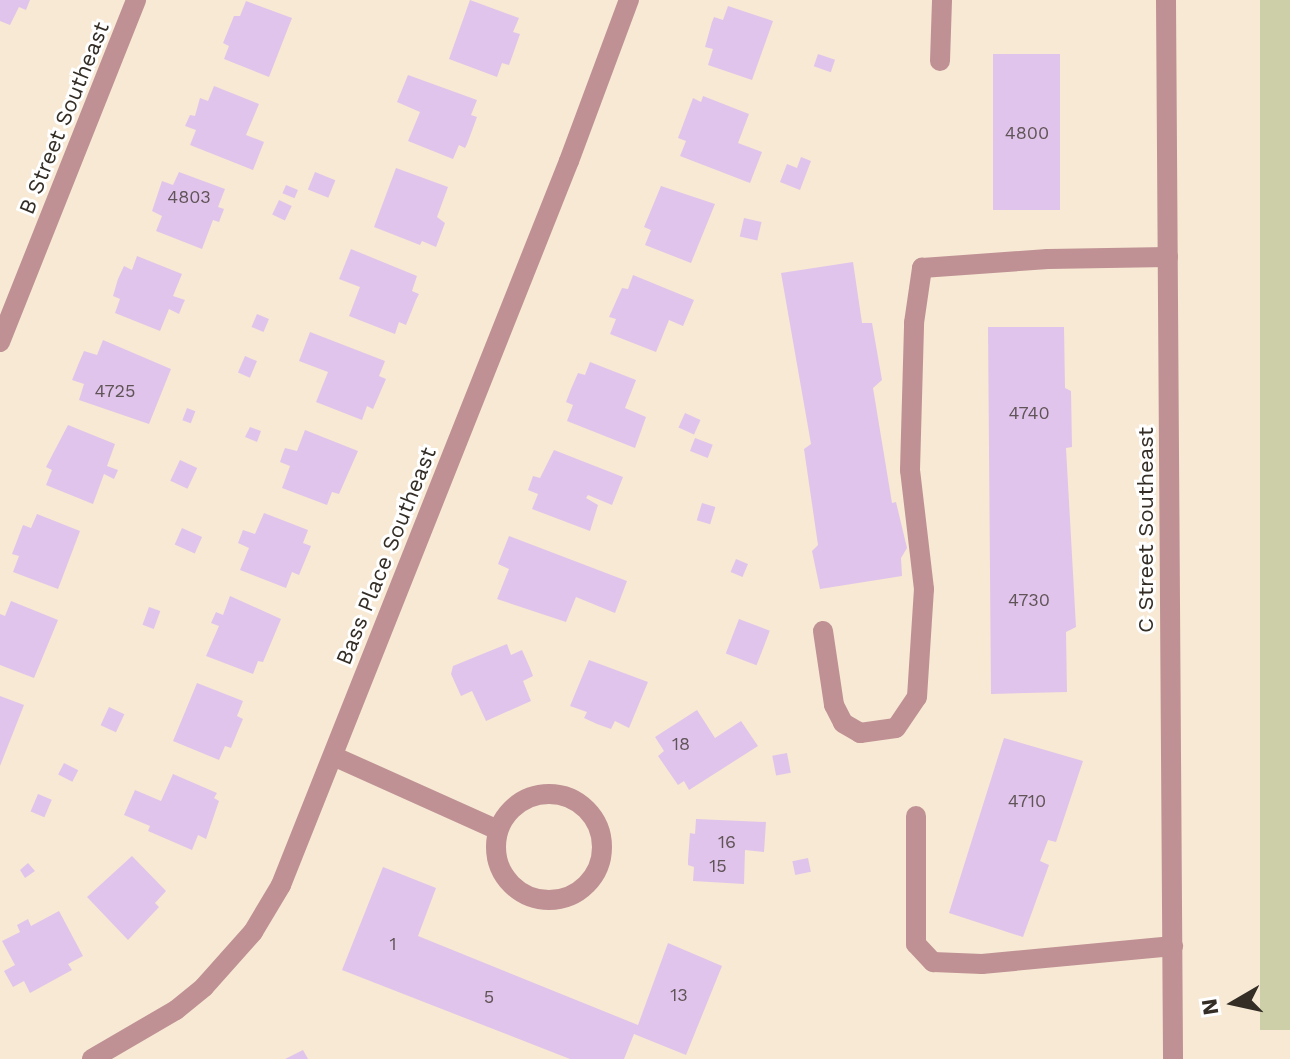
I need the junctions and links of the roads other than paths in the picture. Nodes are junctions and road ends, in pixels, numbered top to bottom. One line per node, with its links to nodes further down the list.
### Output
1 (136, 0): 7 (street, B Street Southeast)
2 (629, 0): 9 (street, Bass Place Southeast)
3 (942, 0): 5 (street)
4 (1166, 0): 6 (street, C Street Southeast)
5 (940, 61)
6 (1168, 257): 8 (street); 12 (street, C Street Southeast)
7 (0, 342)
8 (823, 631)
9 (333, 756): 11 (street); 13 (street, Bass Place Southeast)
10 (916, 816): 12 (street)
11 (498, 830): 11 (street)
12 (1173, 946): 14 (street, C Street Southeast)
13 (92, 1059)
14 (1173, 1059)

